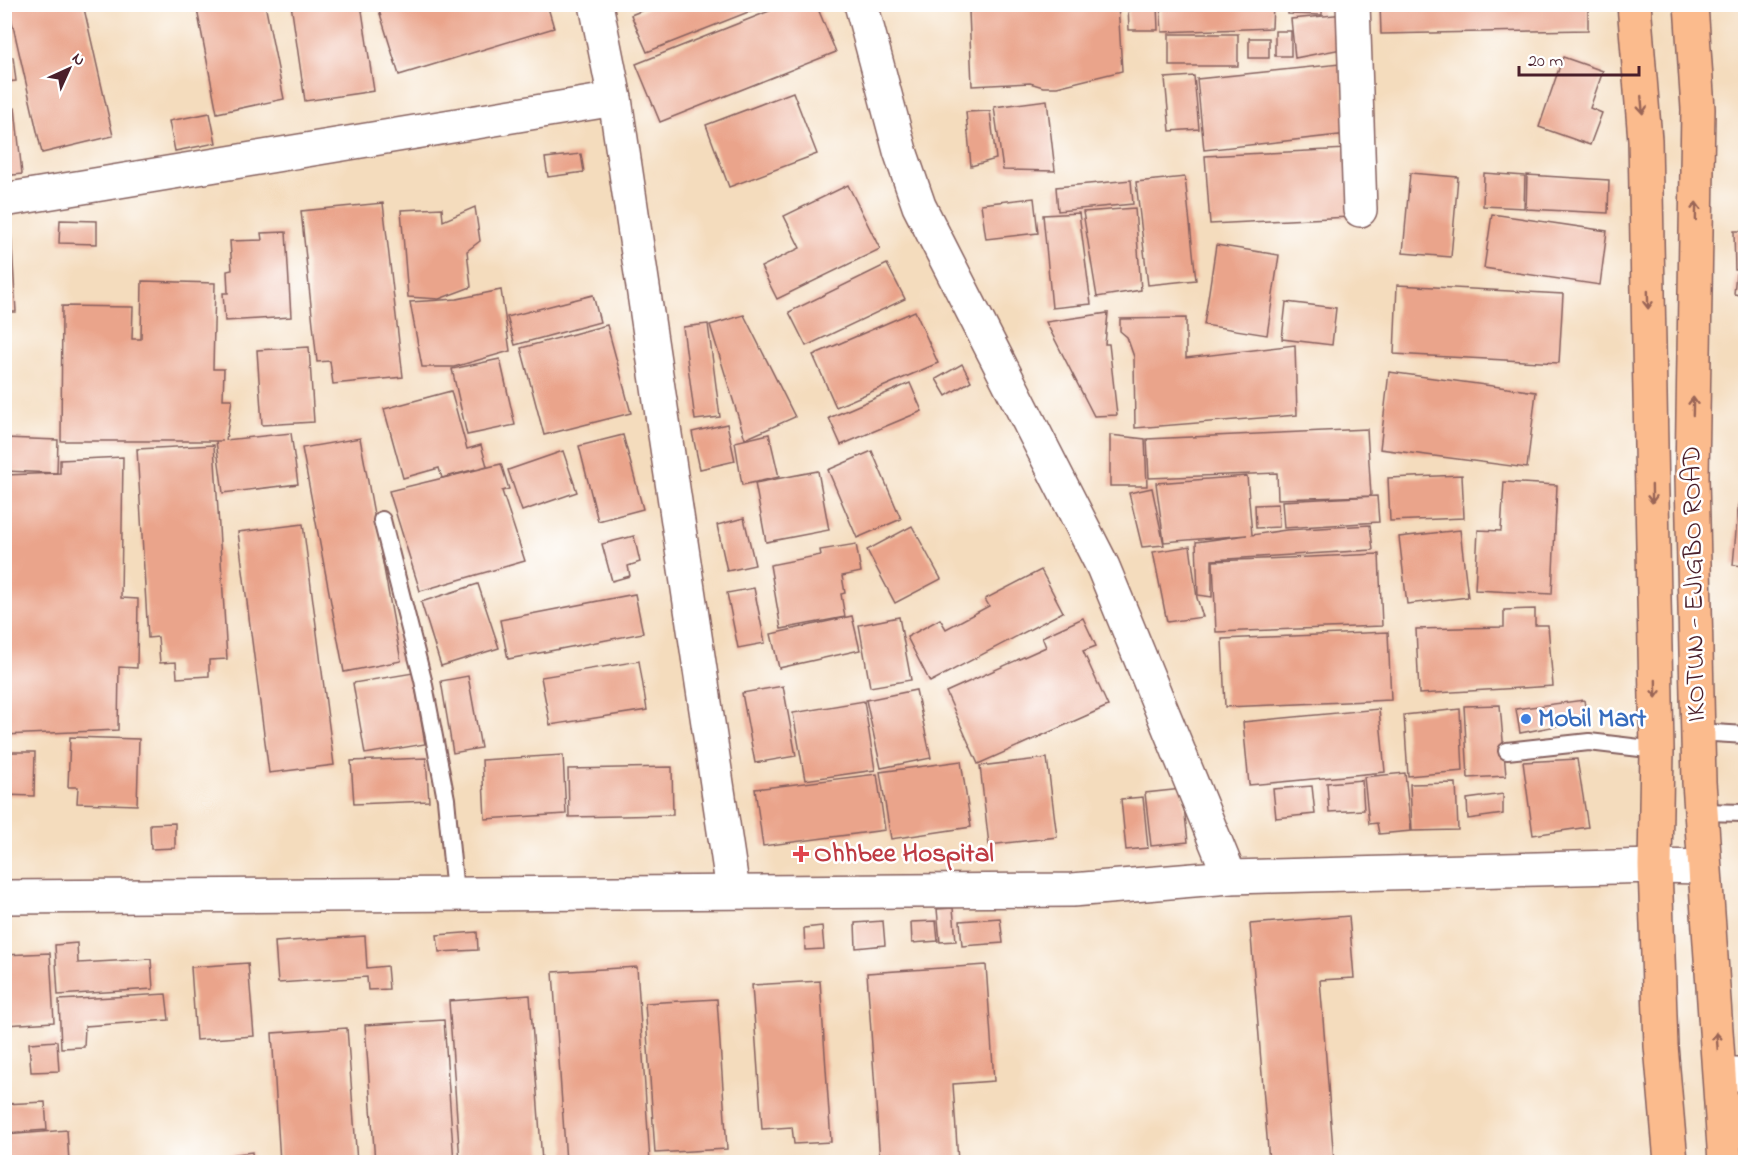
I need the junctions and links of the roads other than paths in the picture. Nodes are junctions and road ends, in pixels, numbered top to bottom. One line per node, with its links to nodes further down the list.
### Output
1 (596, 4): 6 (street)
2 (861, 4): 18 (street)
3 (1353, 4): 8 (street)
4 (1634, 4): 12 (main road, IKOTUN - EJIGBO ROAD, one-way to 12)
5 (1691, 4): 10 (main road, IKOTUN - EJIGBO ROAD, one-way to 5)
6 (615, 99): 7 (street); 19 (street)
7 (4, 200)
8 (1360, 210)
9 (382, 520): 20 (lane)
10 (1697, 732): 11 (lane); 14 (main road, IKOTUN - EJIGBO ROAD)
11 (1746, 735)
12 (1657, 750): 13 (lane); 16 (main road, IKOTUN - EJIGBO ROAD)
13 (1507, 751)
14 (1700, 812): 15 (lane); 17 (main road, IKOTUN - EJIGBO ROAD)
15 (1746, 813)
16 (1655, 866): 17 (street); 18 (street); 23 (main road, IKOTUN - EJIGBO ROAD)
17 (1703, 867): 22 (main road, IKOTUN - EJIGBO ROAD, one-way to 17)
18 (1230, 877): 19 (street)
19 (733, 891): 20 (street)
20 (455, 893): 21 (street)
21 (4, 897)
22 (1733, 1074): 24 (main road, IKOTUN - EJIGBO ROAD)
23 (1671, 1162)
24 (1725, 1162)

